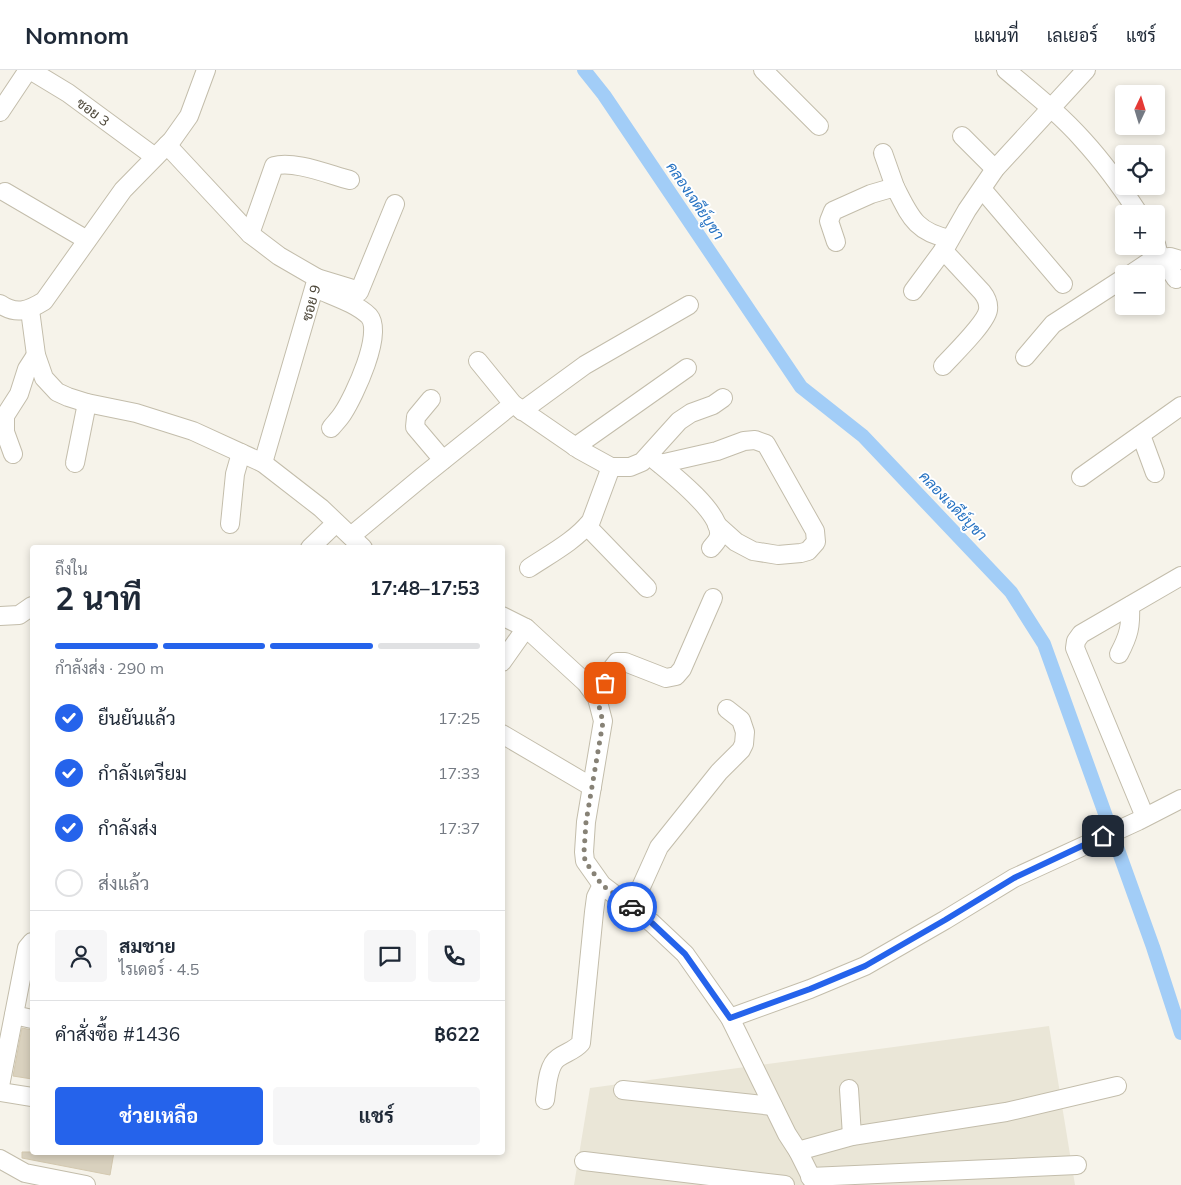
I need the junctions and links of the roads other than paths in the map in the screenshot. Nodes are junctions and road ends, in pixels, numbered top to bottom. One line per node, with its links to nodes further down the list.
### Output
1 (206, 70): 10 (street)
2 (763, 70): 8 (street)
3 (1006, 70): 6 (street)
4 (1086, 70): 6 (street)
5 (33, 71): 7 (street); 10 (street, ซอย 3)
6 (1050, 108): 12 (street); 18 (street)
7 (0, 112)
8 (819, 126)
9 (962, 136): 12 (street)
10 (161, 151): 19 (street, ซอย 9); 20 (street)
11 (883, 153): 14 (street)
12 (995, 169): 15 (street)
13 (350, 180): 19 (street)
14 (895, 187): 21 (street); 22 (street)
15 (982, 189): 22 (street); 30 (street)
16 (5, 192): 20 (street)
17 (395, 204): 29 (street)
18 (1133, 205)
19 (250, 234): 29 (street, ซอย 9)
20 (87, 240): 35 (street)
21 (836, 242)
22 (946, 245): 32 (street); 39 (street)
23 (1165, 254): 26 (street)
24 (1156, 255): 27 (street)
25 (1161, 255): 28 (street)
26 (1181, 260)
27 (1144, 265)
28 (1176, 279)
29 (316, 283): 46 (street); 54 (street, ซอย 9)
30 (1063, 284)
31 (1115, 284): 37 (street)
32 (913, 291)
33 (0, 304): 35 (street)
34 (689, 305): 45 (street)
35 (30, 310): 36 (street)
36 (36, 355): 43 (street); 50 (street)
37 (1025, 357)
38 (478, 361): 45 (street)
39 (943, 366)
40 (687, 368): 48 (street)
41 (723, 398): 52 (street)
42 (431, 399): 51 (street)
43 (87, 403): 49 (street); 53 (street)
44 (1181, 406): 47 (street)
45 (517, 407): 48 (street); 51 (street)
46 (331, 428)
47 (1141, 435): 56 (street); 57 (street)
48 (575, 447): 55 (street)
49 (240, 453): 54 (street); 59 (street)
50 (13, 454)
51 (443, 460): 62 (street)
52 (654, 460): 55 (street); 60 (street); 60 (street)
53 (75, 463)
54 (263, 463): 58 (street)
55 (611, 467): 61 (street)
56 (1155, 473)
57 (1081, 477)
58 (336, 523): 62 (street); 63 (street)
59 (230, 524)
60 (717, 524): 64 (street)
61 (587, 526): 65 (street); 67 (street)
62 (357, 542)
63 (313, 545)
64 (710, 548)
65 (529, 568)
66 (1181, 576): 69 (street)
67 (646, 588)
68 (713, 598): 76 (street)
69 (1130, 606): 74 (street); 81 (street)
70 (30, 607): 71 (street)
71 (0, 616)
72 (505, 618): 73 (street)
73 (526, 628): 75 (street); 76 (street)
74 (1119, 654)
75 (505, 658)
76 (597, 698): 79 (street)
77 (727, 709): 83 (street)
78 (505, 736): 79 (street)
79 (592, 787): 82 (street)
80 (1181, 799): 81 (street)
81 (1142, 819): 86 (street)
82 (602, 885): 83 (street); 94 (street)
83 (632, 907): 86 (street)
84 (30, 944): 85 (street)
85 (14, 1015): 87 (street); 88 (street)
86 (730, 1018): 95 (street)
87 (30, 1019)
88 (0, 1086)
89 (1118, 1086): 96 (street)
90 (849, 1089): 96 (street)
91 (623, 1090): 95 (street)
92 (0, 1092): 93 (street)
93 (30, 1098)
94 (545, 1100)
95 (773, 1106): 97 (street)
96 (852, 1136): 97 (street)
97 (798, 1151): 101 (street)
98 (0, 1159): 102 (street)
99 (584, 1162): 103 (street)
100 (1077, 1165): 101 (street)
101 (812, 1181)
102 (86, 1185)
103 (785, 1185)

